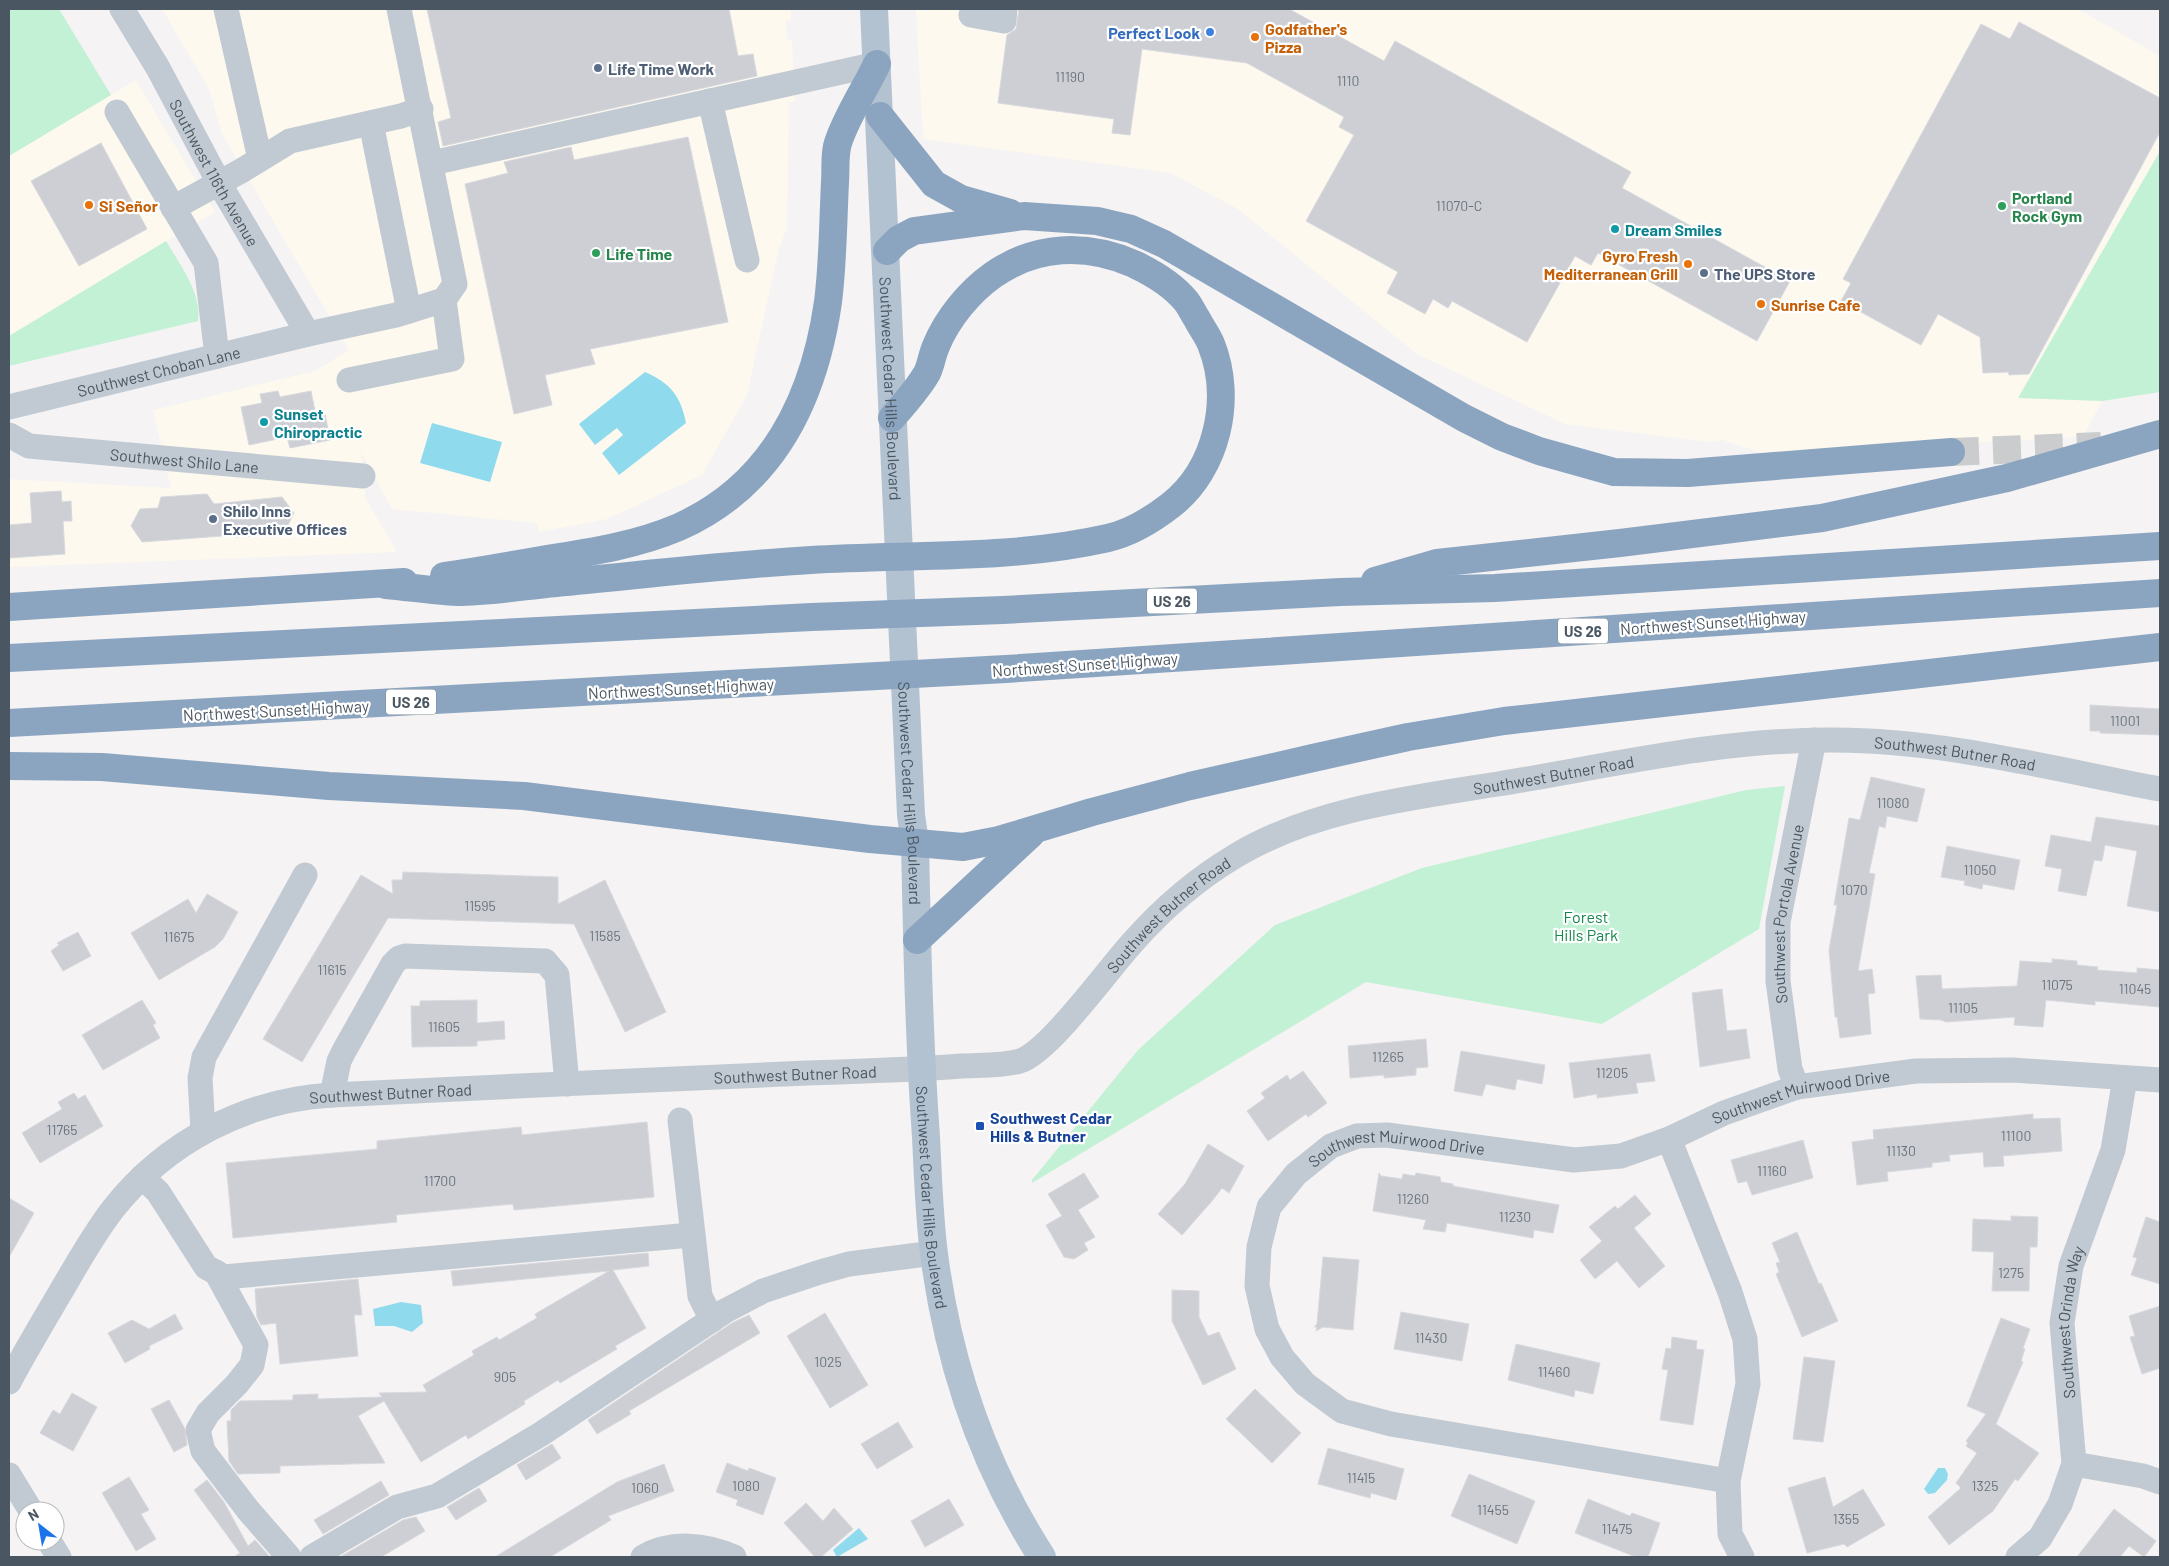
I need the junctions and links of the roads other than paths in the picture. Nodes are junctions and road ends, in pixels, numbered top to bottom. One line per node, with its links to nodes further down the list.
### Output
1 (122, 9): 15 (street, Southwest 116th Avenue)
2 (226, 9): 13 (street)
3 (399, 9): 9 (street)
4 (874, 9): 7 (main road, Southwest Cedar Hills Boulevard)
5 (1005, 9): 6 (street)
6 (971, 15)
7 (877, 64): 8 (street); 11 (main road, Southwest Cedar Hills Boulevard); 32 (highway)
8 (710, 101): 14 (street); 19 (street)
9 (421, 109): 12 (street); 14 (street)
10 (117, 112): 16 (street)
11 (880, 116): 17 (highway); 18 (main road, Southwest Cedar Hills Boulevard)
12 (371, 123): 13 (street); 21 (street)
13 (260, 159): 15 (street)
14 (432, 163): 20 (street)
15 (219, 184): 16 (street); 22 (street, Southwest 116th Avenue)
16 (173, 208): 23 (street)
17 (1024, 216): 18 (highway); 29 (highway)
18 (887, 251): 26 (main road, Southwest Cedar Hills Boulevard)
19 (747, 260)
20 (444, 300): 21 (street, Southwest Choban Lane); 24 (street)
21 (409, 311): 22 (street, Southwest Choban Lane)
22 (308, 334): 23 (street, Southwest Choban Lane)
23 (217, 356): 25 (street, Southwest Choban Lane)
24 (349, 380)
25 (9, 407)
26 (892, 418): 32 (highway); 43 (main road, Southwest Cedar Hills Boulevard)
27 (2160, 434): 33 (highway)
28 (9, 435): 30 (street, Southwest Shilo Lane)
29 (1951, 452)
30 (363, 476)
31 (2160, 546): 33 (highway, US 26)
32 (386, 584): 35 (highway)
33 (1340, 592): 37 (highway, US 26)
34 (2160, 593): 38 (highway, Northwest Sunset Highway / US 26)
35 (9, 607)
36 (2160, 647): 42 (highway)
37 (9, 658)
38 (9, 723)
39 (1814, 740): 41 (street, Southwest Butner Road); 46 (street, Southwest Butner Road); 50 (street, Southwest Portola Avenue)
40 (9, 766): 43 (highway)
41 (2160, 789)
42 (1036, 828): 43 (highway); 45 (highway)
43 (915, 843): 45 (main road, Southwest Cedar Hills Boulevard)
44 (306, 875): 53 (street)
45 (917, 940): 46 (main road, Southwest Cedar Hills Boulevard)
46 (922, 1069): 49 (street, Southwest Butner Road); 57 (main road, Southwest Cedar Hills Boulevard)
47 (2125, 1078): 48 (street, Southwest Muirwood Drive); 50 (street, Southwest Muirwood Drive); 62 (street, Southwest Orinda Way)
48 (2160, 1080)
49 (567, 1084): 51 (street, Southwest Butner Road); 51 (street)
50 (1797, 1087): 54 (street, Southwest Muirwood Drive)
51 (332, 1095): 53 (street, Southwest Butner Road)
52 (680, 1120): 56 (street)
53 (203, 1131): 55 (street, Southwest Butner Road)
54 (1669, 1139): 64 (street); 64 (street, Southwest Muirwood Drive)
55 (142, 1177): 58 (street); 60 (street, Southwest Butner Road)
56 (692, 1235): 58 (street); 59 (street)
57 (934, 1253): 59 (street); 71 (main road, Southwest Cedar Hills Boulevard)
58 (216, 1272): 67 (street)
59 (712, 1320): 68 (street)
60 (16, 1351): 61 (street, Southwest Butner Road)
61 (9, 1382)
62 (2074, 1464): 65 (street); 73 (street, Southwest Orinda Way)
63 (9, 1474): 66 (street)
64 (1728, 1481): 72 (street)
65 (2160, 1482)
66 (25, 1501)
67 (289, 1557)
68 (312, 1557)
69 (643, 1557): 70 (street)
70 (734, 1557)
71 (1042, 1557)
72 (1742, 1557)
73 (2018, 1557)

